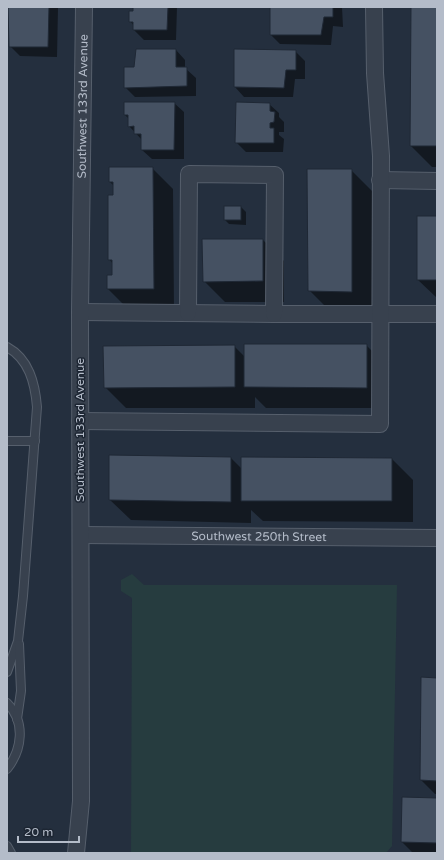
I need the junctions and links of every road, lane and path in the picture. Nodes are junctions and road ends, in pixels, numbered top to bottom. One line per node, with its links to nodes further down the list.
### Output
1 (84, 7): 5 (street, Southwest 133rd Avenue)
2 (374, 7): 3 (street)
3 (380, 180): 4 (street); 8 (street)
4 (437, 181)
5 (80, 312): 6 (street); 11 (street, Southwest 133rd Avenue)
6 (188, 313): 7 (street); 7 (street)
7 (274, 314): 8 (street)
8 (380, 314): 9 (street); 11 (street)
9 (437, 314)
10 (7, 347): 13 (lane)
11 (80, 421): 14 (street, Southwest 133rd Avenue)
12 (7, 441): 13 (lane)
13 (35, 441): 16 (lane)
14 (81, 535): 15 (street, Southwest 250th Street); 23 (street, Southwest 133rd Avenue)
15 (437, 538)
16 (18, 641): 17 (lane); 19 (lane)
17 (7, 672)
18 (7, 703): 19 (lane)
19 (17, 718): 20 (lane)
20 (7, 769)
21 (7, 846): 22 (lane)
22 (11, 853)
23 (76, 853)

